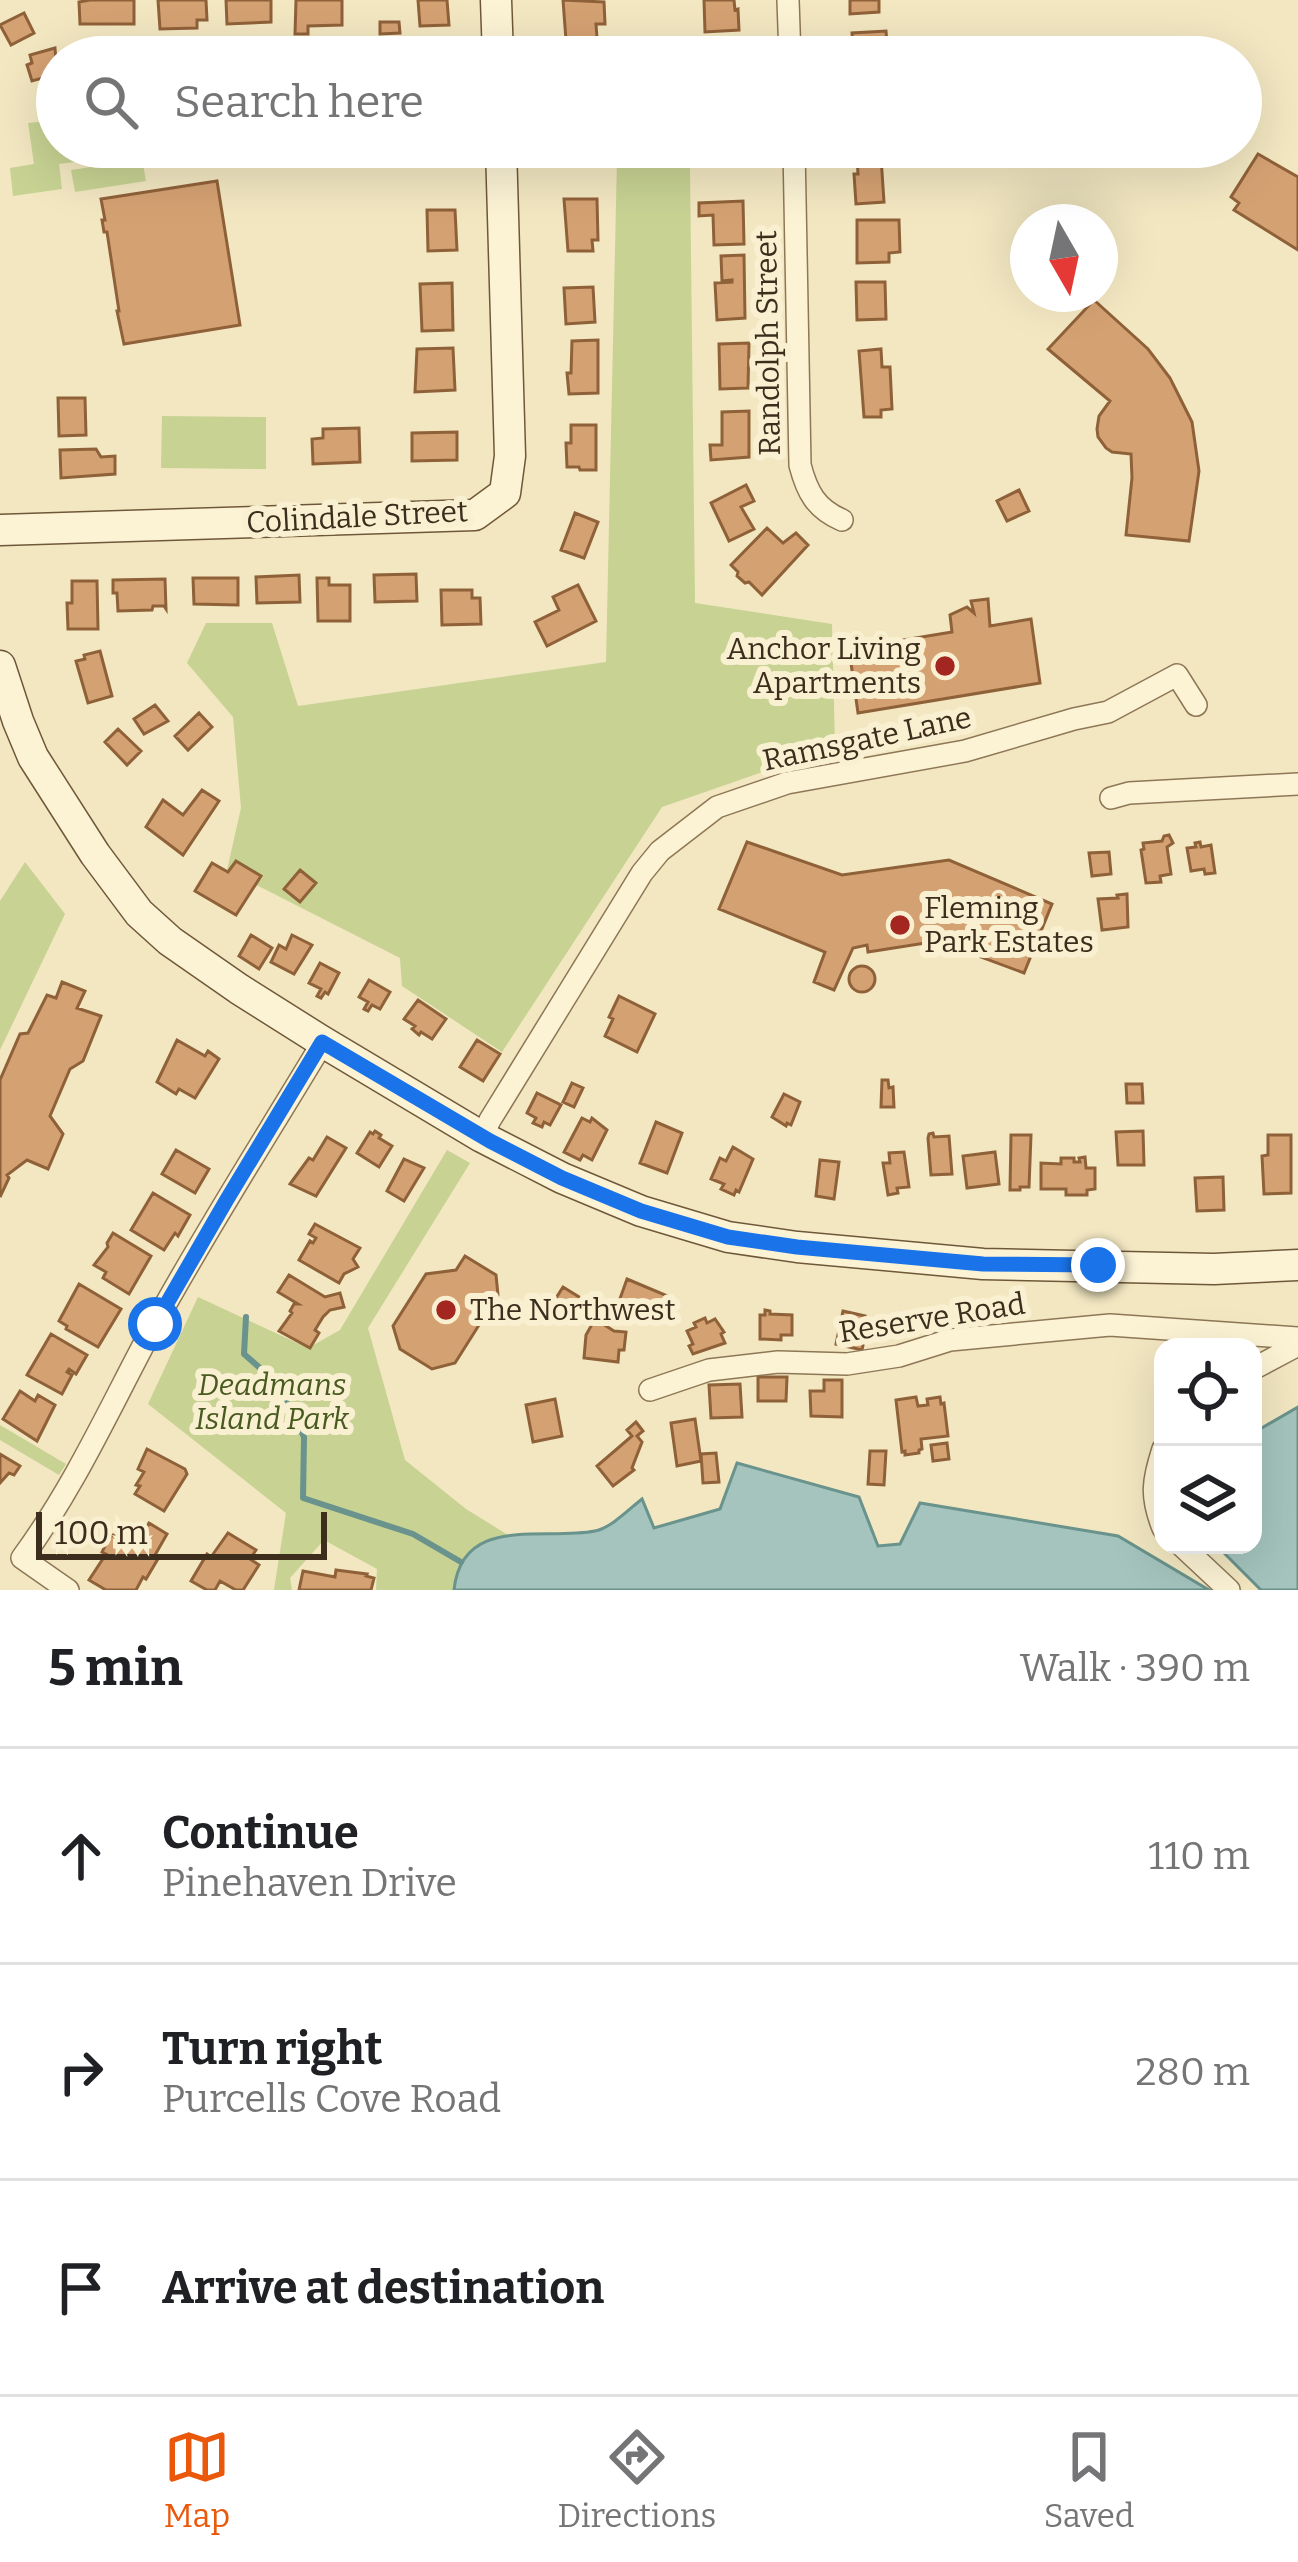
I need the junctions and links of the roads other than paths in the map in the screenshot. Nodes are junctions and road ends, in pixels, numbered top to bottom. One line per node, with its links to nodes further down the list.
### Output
1 (496, 0): 3 (main road)
2 (788, 0): 4 (street)
3 (497, 36)
4 (789, 36)
5 (502, 168): 8 (main road, Colindale Street)
6 (794, 168): 7 (street, Randolph Street)
7 (842, 520)
8 (0, 530)
9 (0, 666): 13 (main road)
10 (1196, 705): 14 (street, Ramsgate Lane)
11 (1298, 784): 12 (street)
12 (1111, 798)
13 (322, 1042): 14 (main road); 20 (street)
14 (482, 1137): 15 (main road)
15 (1298, 1265)
16 (1298, 1342): 17 (street); 18 (street, Reserve Road)
17 (1262, 1364)
18 (650, 1390)
19 (1191, 1554): 21 (street)
20 (68, 1590)
21 (1229, 1590)

